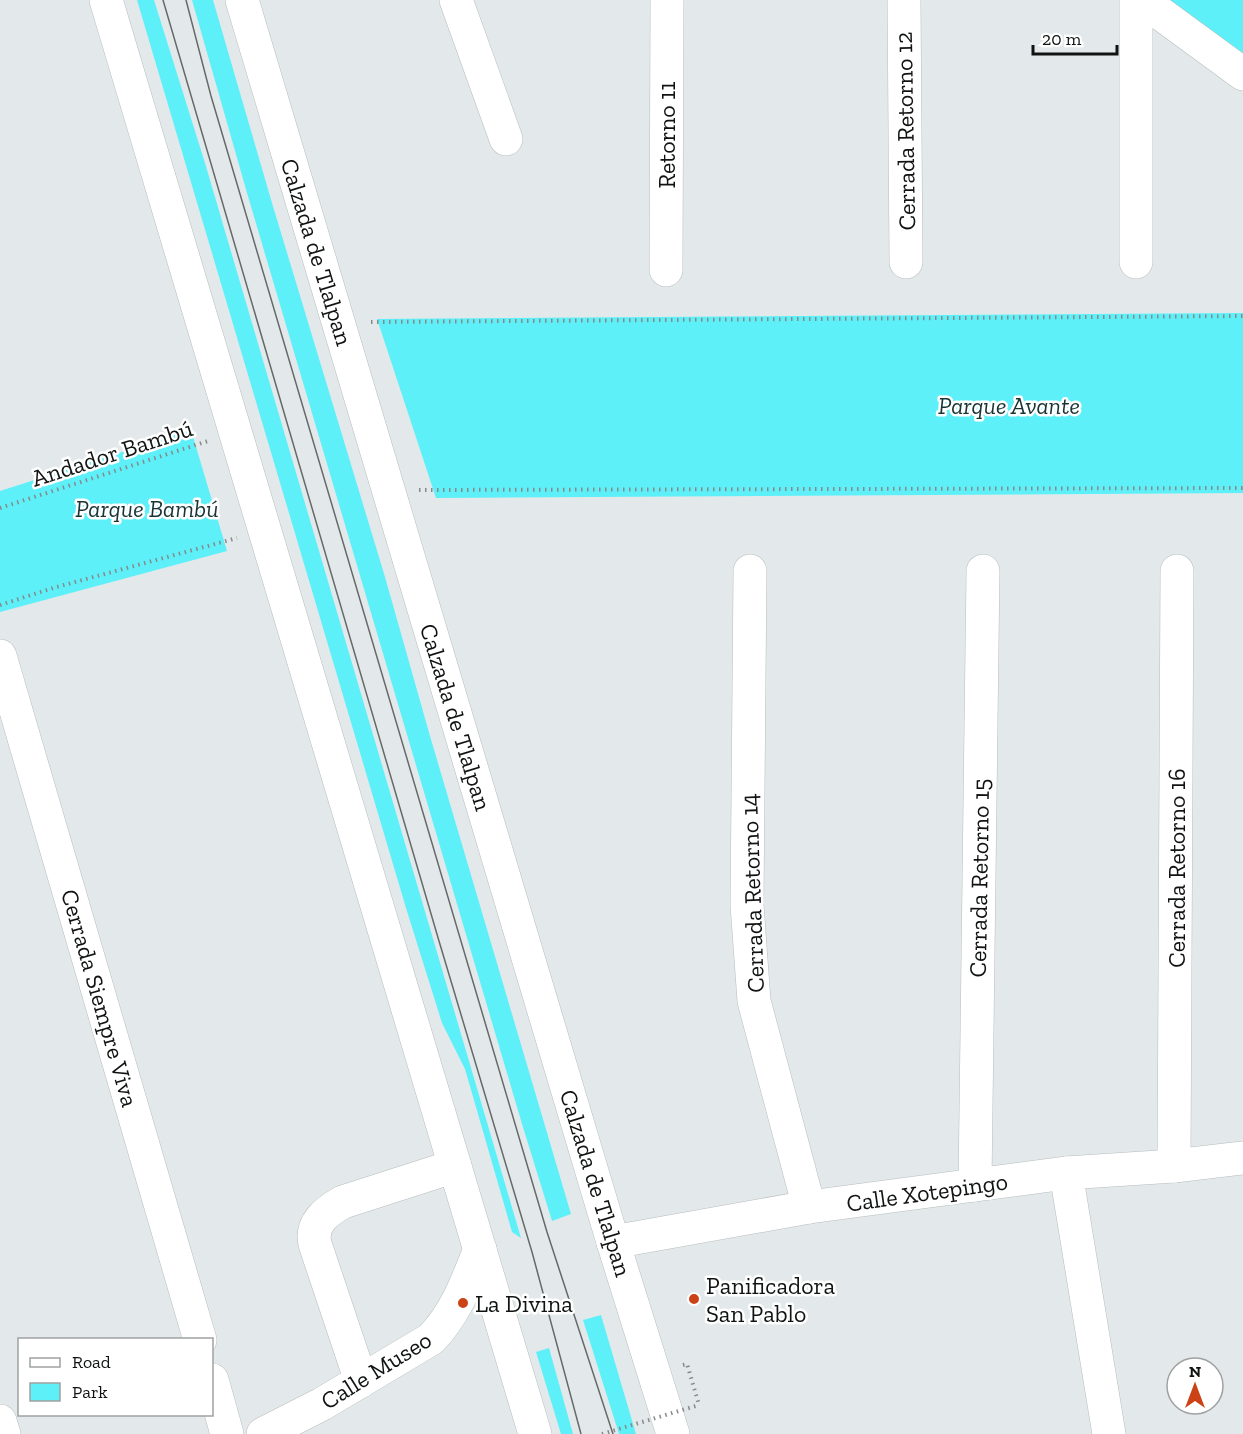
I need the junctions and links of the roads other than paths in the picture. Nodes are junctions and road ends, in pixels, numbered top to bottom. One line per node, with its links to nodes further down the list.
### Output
1 (106, 0): 18 (main road)
2 (242, 0): 23 (main road, Calzada de Tlalpan)
3 (456, 0): 9 (main road)
4 (666, 0): 12 (main road, Retorno 11)
5 (903, 0): 10 (main road, Cerrada Retorno 12)
6 (1136, 0): 11 (main road)
7 (1142, 0): 8 (main road)
8 (1243, 74)
9 (506, 139)
10 (906, 262)
11 (1136, 262)
12 (666, 270)
13 (750, 571): 22 (main road, Cerrada Retorno 14)
14 (983, 571): 21 (main road, Cerrada Retorno 15)
15 (1178, 571): 19 (main road, Cerrada Retorno 16)
16 (0, 656): 25 (main road, Cerrada Siempre Viva)
17 (1243, 1158): 19 (main road, Calle Xotepingo)
18 (455, 1166): 24 (main road); 26 (main road)
19 (1173, 1166): 20 (main road, Calle Xotepingo)
20 (1066, 1173): 21 (main road, Calle Xotepingo); 34 (main road)
21 (975, 1185): 22 (main road, Calle Xotepingo)
22 (808, 1208): 23 (main road, Calle Xotepingo)
23 (613, 1242): 33 (main road, Calzada de Tlalpan)
24 (480, 1249): 26 (main road, Calle Museo); 32 (main road)
25 (199, 1338)
26 (361, 1381): 31 (main road, Calle Museo)
27 (213, 1384): 30 (main road)
28 (0, 1421): 29 (main road)
29 (4, 1434)
30 (227, 1434)
31 (263, 1434)
32 (535, 1434)
33 (673, 1434)
34 (1109, 1434)

